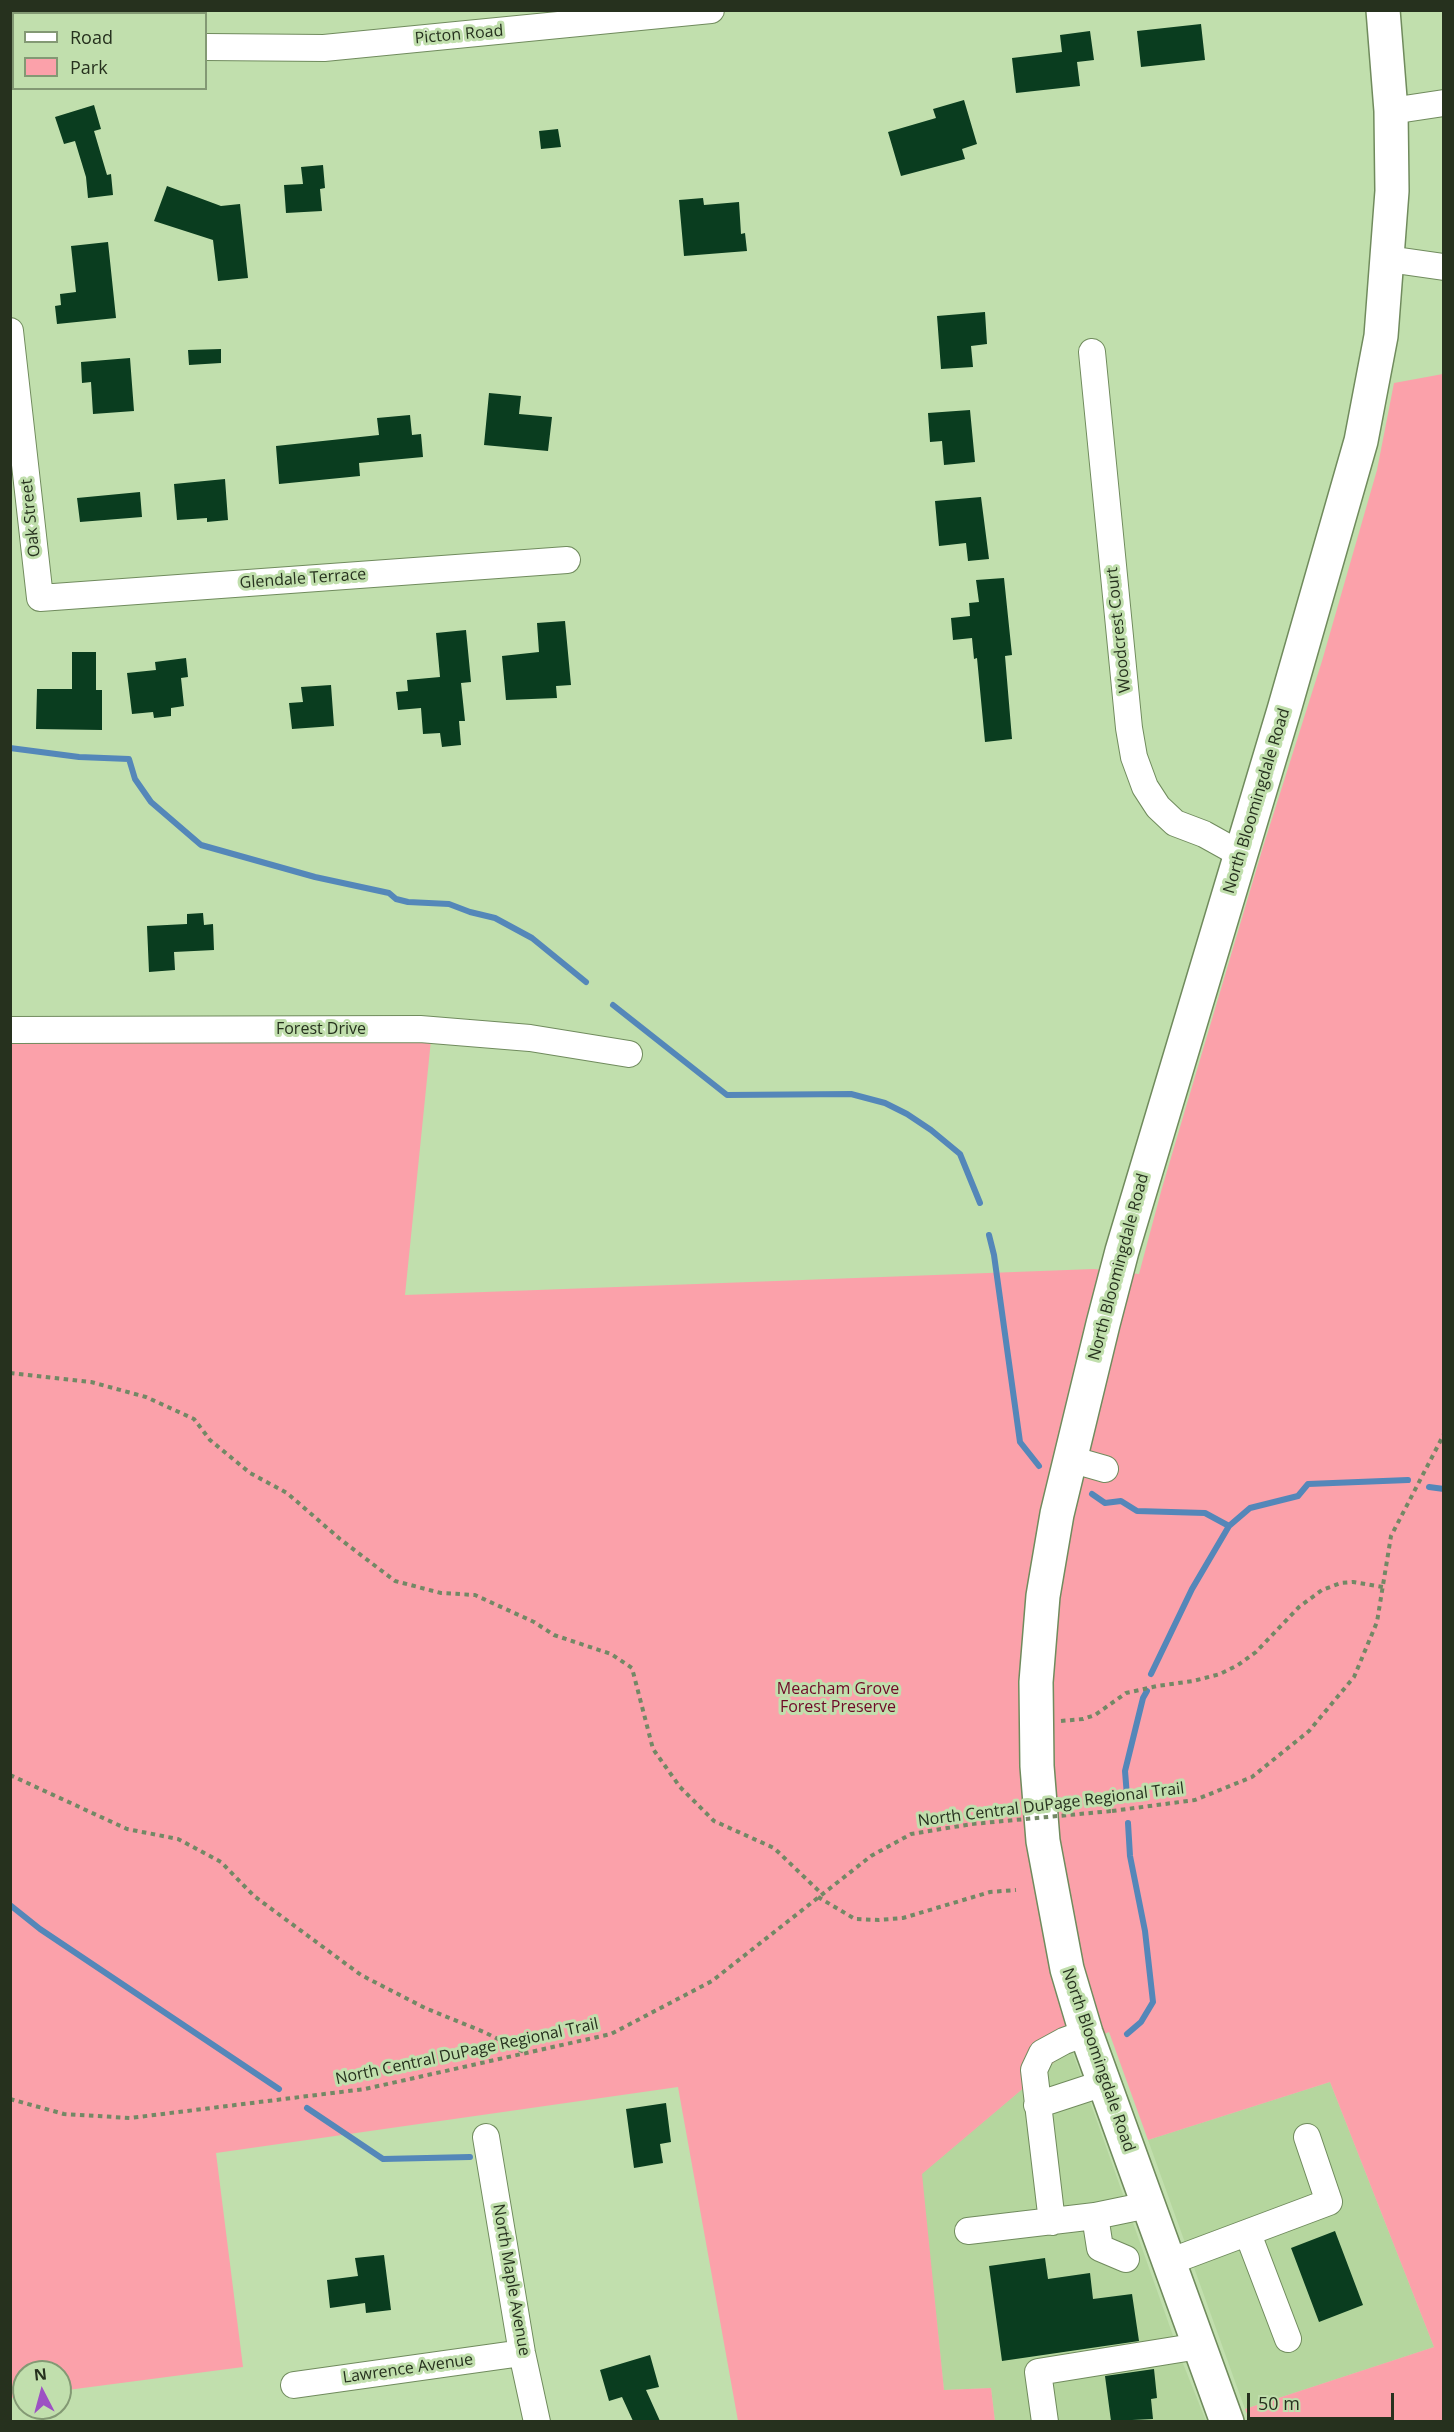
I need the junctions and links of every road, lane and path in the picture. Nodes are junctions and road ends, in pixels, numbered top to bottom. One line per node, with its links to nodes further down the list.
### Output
1 (711, 10): 3 (street, Picton Road)
2 (1383, 10): 5 (main road, North Bloomingdale Road)
3 (207, 47)
4 (1443, 103): 5 (street)
5 (1391, 111): 6 (main road, North Bloomingdale Road)
6 (1388, 259): 7 (street); 12 (main road, North Bloomingdale Road)
7 (1443, 267)
8 (10, 331): 11 (street, Oak Street)
9 (1092, 352): 12 (street, Woodcrest Court)
10 (567, 560): 11 (street, Glendale Terrace)
11 (39, 598)
12 (1240, 854): 17 (main road, North Bloomingdale Road)
13 (10, 1030): 14 (street, Forest Drive)
14 (629, 1054)
15 (10, 1373): 23 (path)
16 (1443, 1434): 19 (path, North Central DuPage Regional Trail)
17 (1070, 1459): 18 (street); 24 (main road, North Bloomingdale Road)
18 (1105, 1469)
19 (1383, 1587): 20 (path); 23 (path, North Central DuPage Regional Trail, bridge)
20 (1060, 1721)
21 (10, 1775): 25 (path)
22 (1016, 1890): 23 (path)
23 (820, 1896): 25 (path, North Central DuPage Regional Trail)
24 (1086, 2033): 26 (main road, North Bloomingdale Road); 28 (street)
25 (526, 2053): 27 (path, North Central DuPage Regional Trail)
26 (1104, 2083): 28 (street); 31 (main road, North Bloomingdale Road)
27 (10, 2099)
28 (1037, 2105): 33 (street)
29 (486, 2137): 40 (street, North Maple Avenue)
30 (1307, 2137): 35 (street)
31 (1148, 2205): 32 (street); 37 (main road, North Bloomingdale Road)
32 (1095, 2216): 33 (street); 36 (street)
33 (1052, 2222): 34 (street)
34 (968, 2231)
35 (1248, 2234): 37 (street); 38 (street)
36 (1126, 2259)
37 (1169, 2262): 39 (main road, North Bloomingdale Road)
38 (1288, 2338)
39 (1199, 2346): 43 (street); 44 (main road, North Bloomingdale Road)
40 (522, 2353): 41 (street, Lawrence Avenue); 42 (street, North Maple Avenue)
41 (294, 2385)
42 (537, 2421)
43 (1045, 2421)
44 (1227, 2421)

